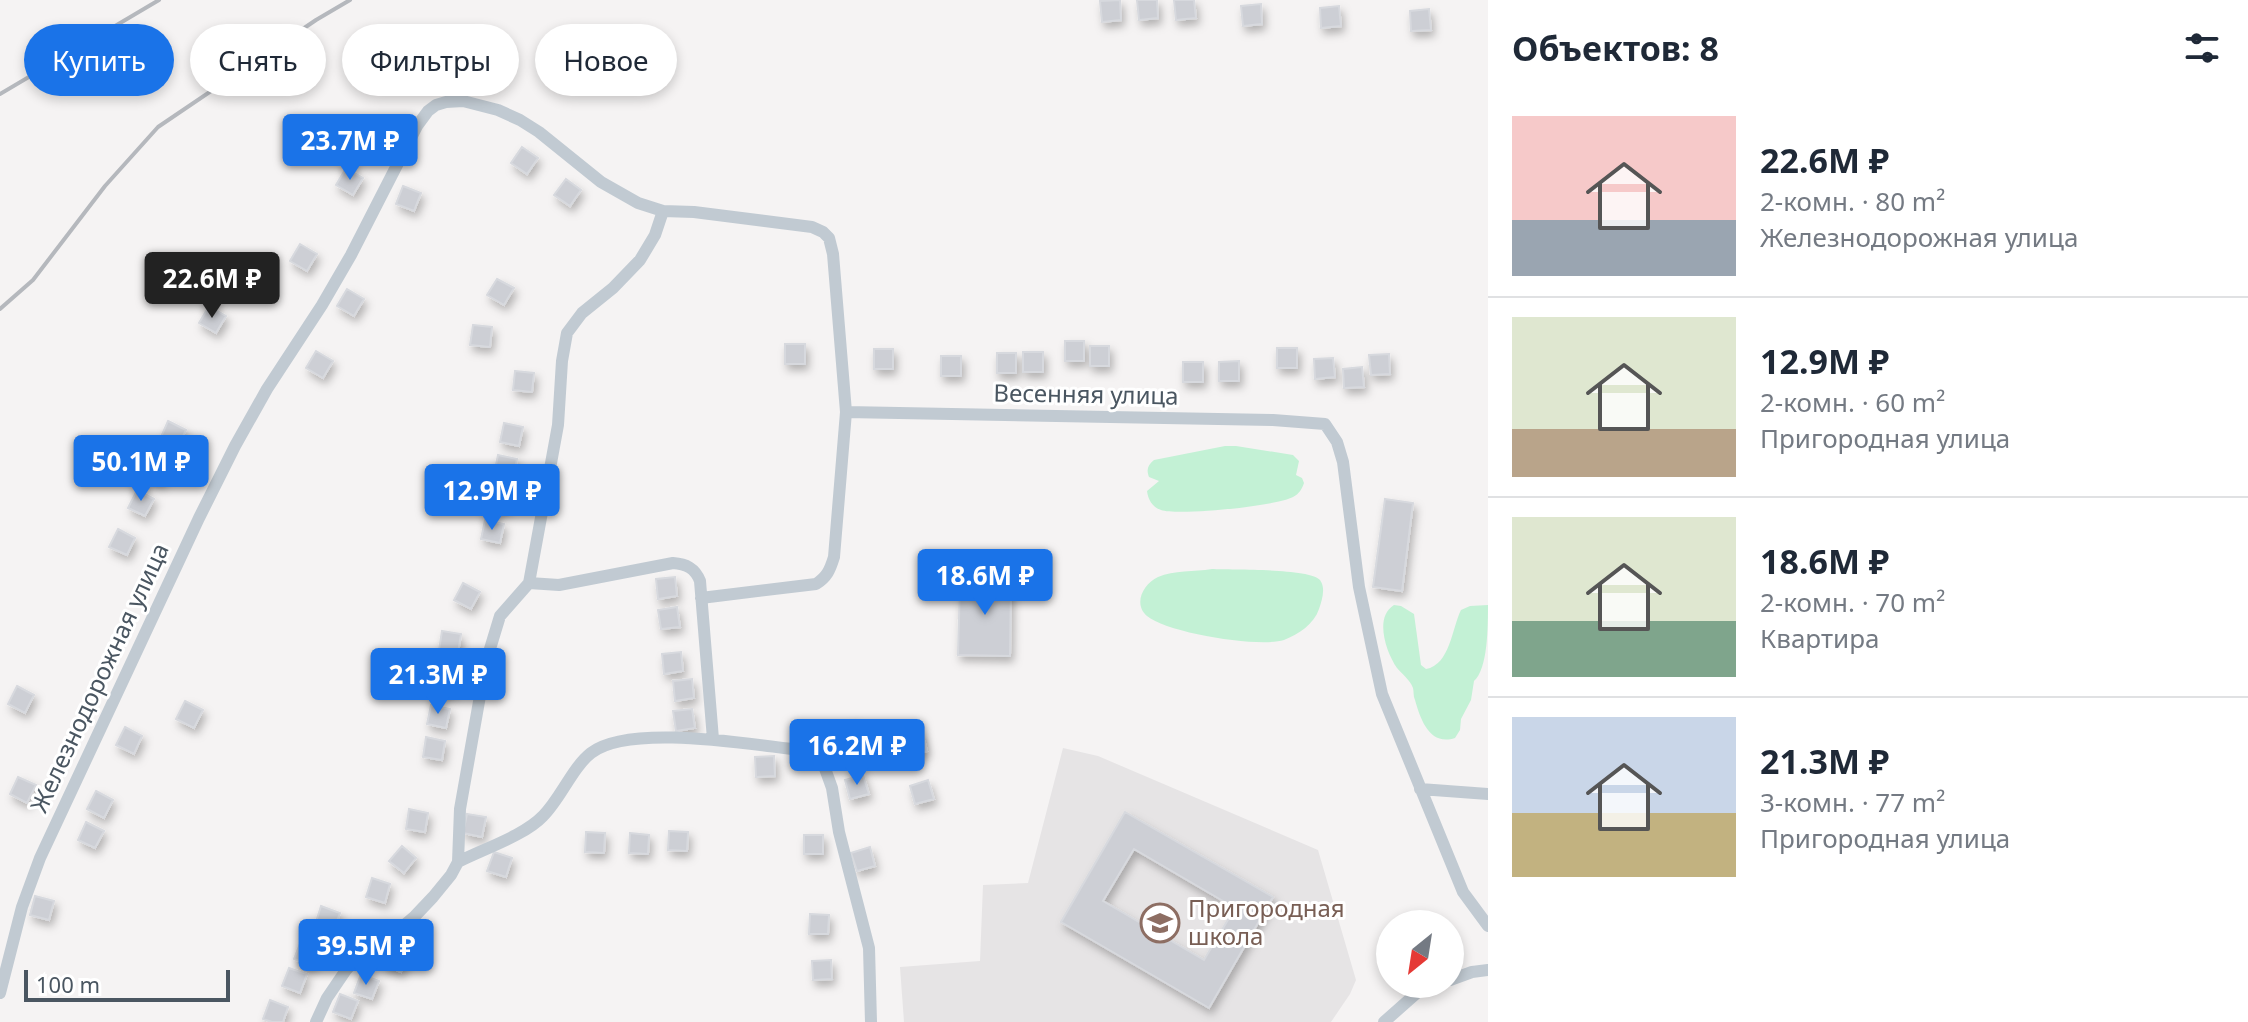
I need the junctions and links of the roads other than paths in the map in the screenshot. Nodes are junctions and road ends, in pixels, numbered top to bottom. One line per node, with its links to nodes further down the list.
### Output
1 (663, 211): 2 (street); 3 (street); 12 (street, Железнодорожная улица)
2 (846, 412): 4 (street); 6 (street, Весенняя улица)
3 (529, 583): 4 (street); 8 (street)
4 (701, 598): 5 (street)
5 (713, 739): 8 (street); 15 (street)
6 (1420, 789): 7 (street); 9 (street)
7 (1488, 794)
8 (458, 862): 14 (street)
9 (1488, 926)
10 (1488, 970): 11 (street)
11 (1464, 975)
12 (0, 993)
13 (1411, 998): 16 (street)
14 (316, 1022)
15 (871, 1022)
16 (1384, 1022)

